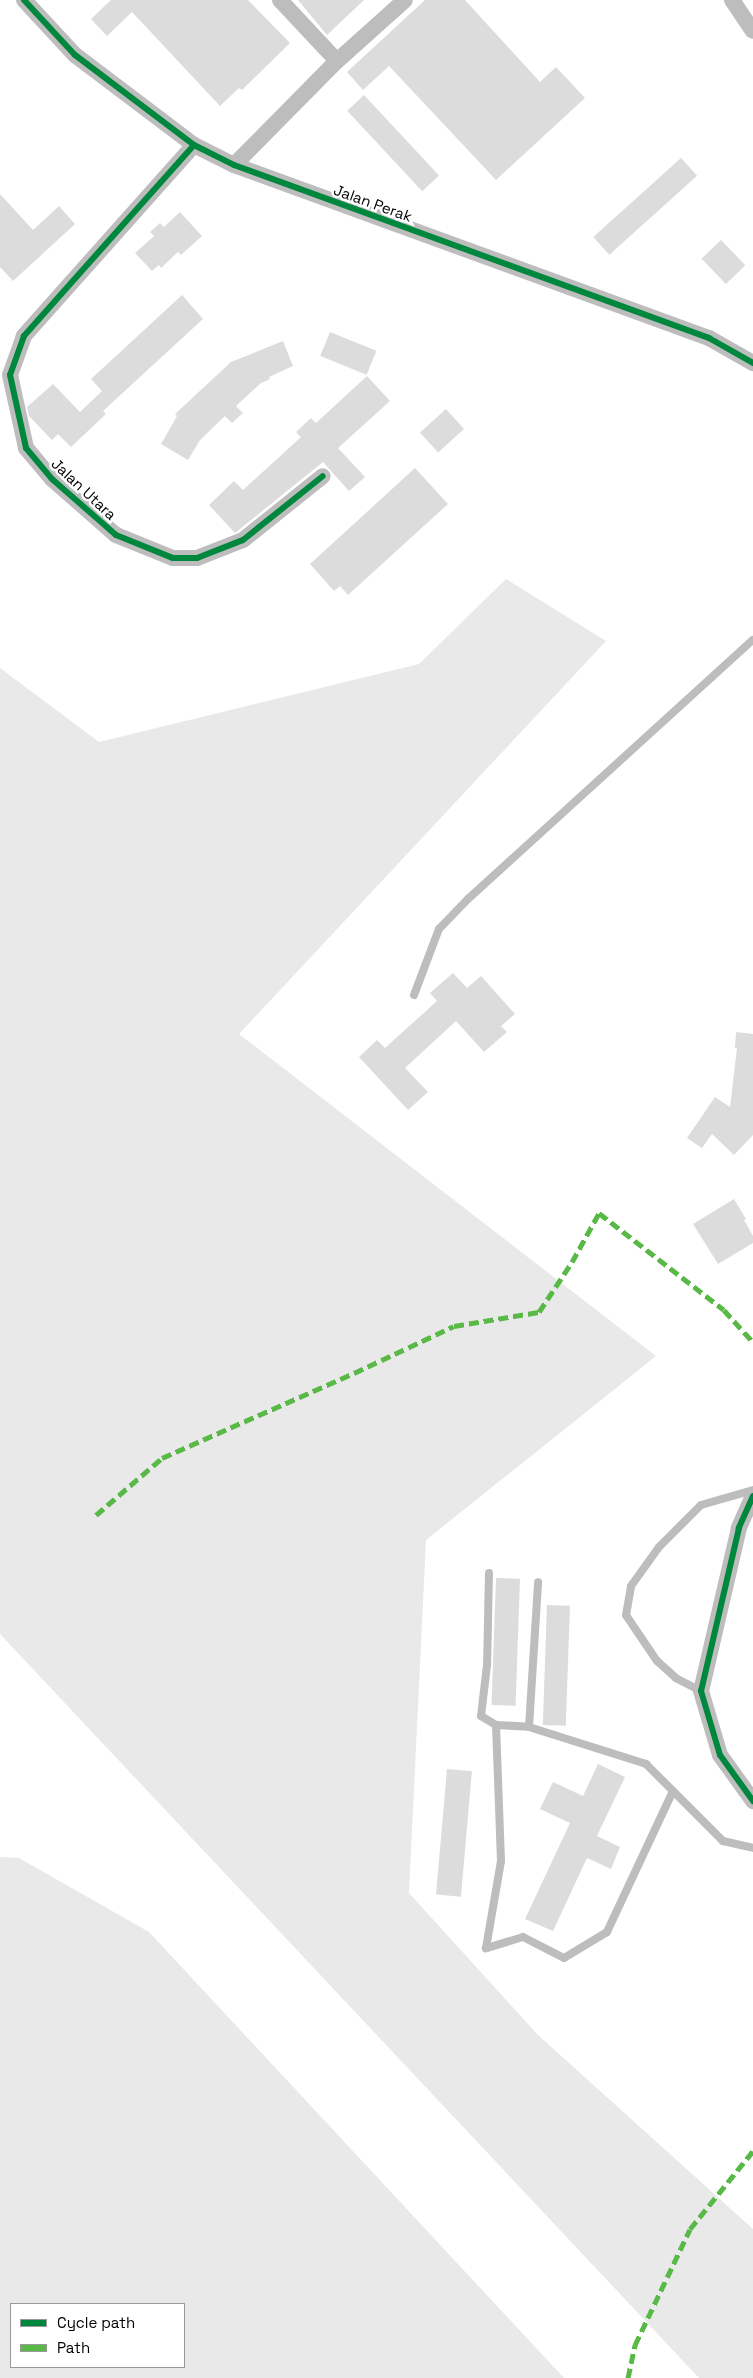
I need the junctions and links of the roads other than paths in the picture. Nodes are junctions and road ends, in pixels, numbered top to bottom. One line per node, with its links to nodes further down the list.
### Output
1 (24, 0): 7 (street, Jalan Perak)
2 (280, 0): 6 (street)
3 (405, 0): 6 (street)
4 (732, 0): 5 (street)
5 (753, 31)
6 (338, 61): 8 (street)
7 (194, 145): 8 (street, Jalan Perak); 10 (street, Jalan Utara)
8 (234, 165): 9 (street, Jalan Perak)
9 (753, 362)
10 (324, 476)
11 (753, 640): 12 (lane)
12 (414, 995)
13 (753, 1490): 17 (lane)
14 (753, 1496): 17 (street)
15 (489, 1573): 18 (lane)
16 (538, 1582): 19 (lane)
17 (701, 1691): 21 (street)
18 (496, 1725): 19 (lane); 20 (lane)
19 (529, 1727): 20 (lane)
20 (673, 1791): 22 (lane)
21 (753, 1801)
22 (753, 1848)

